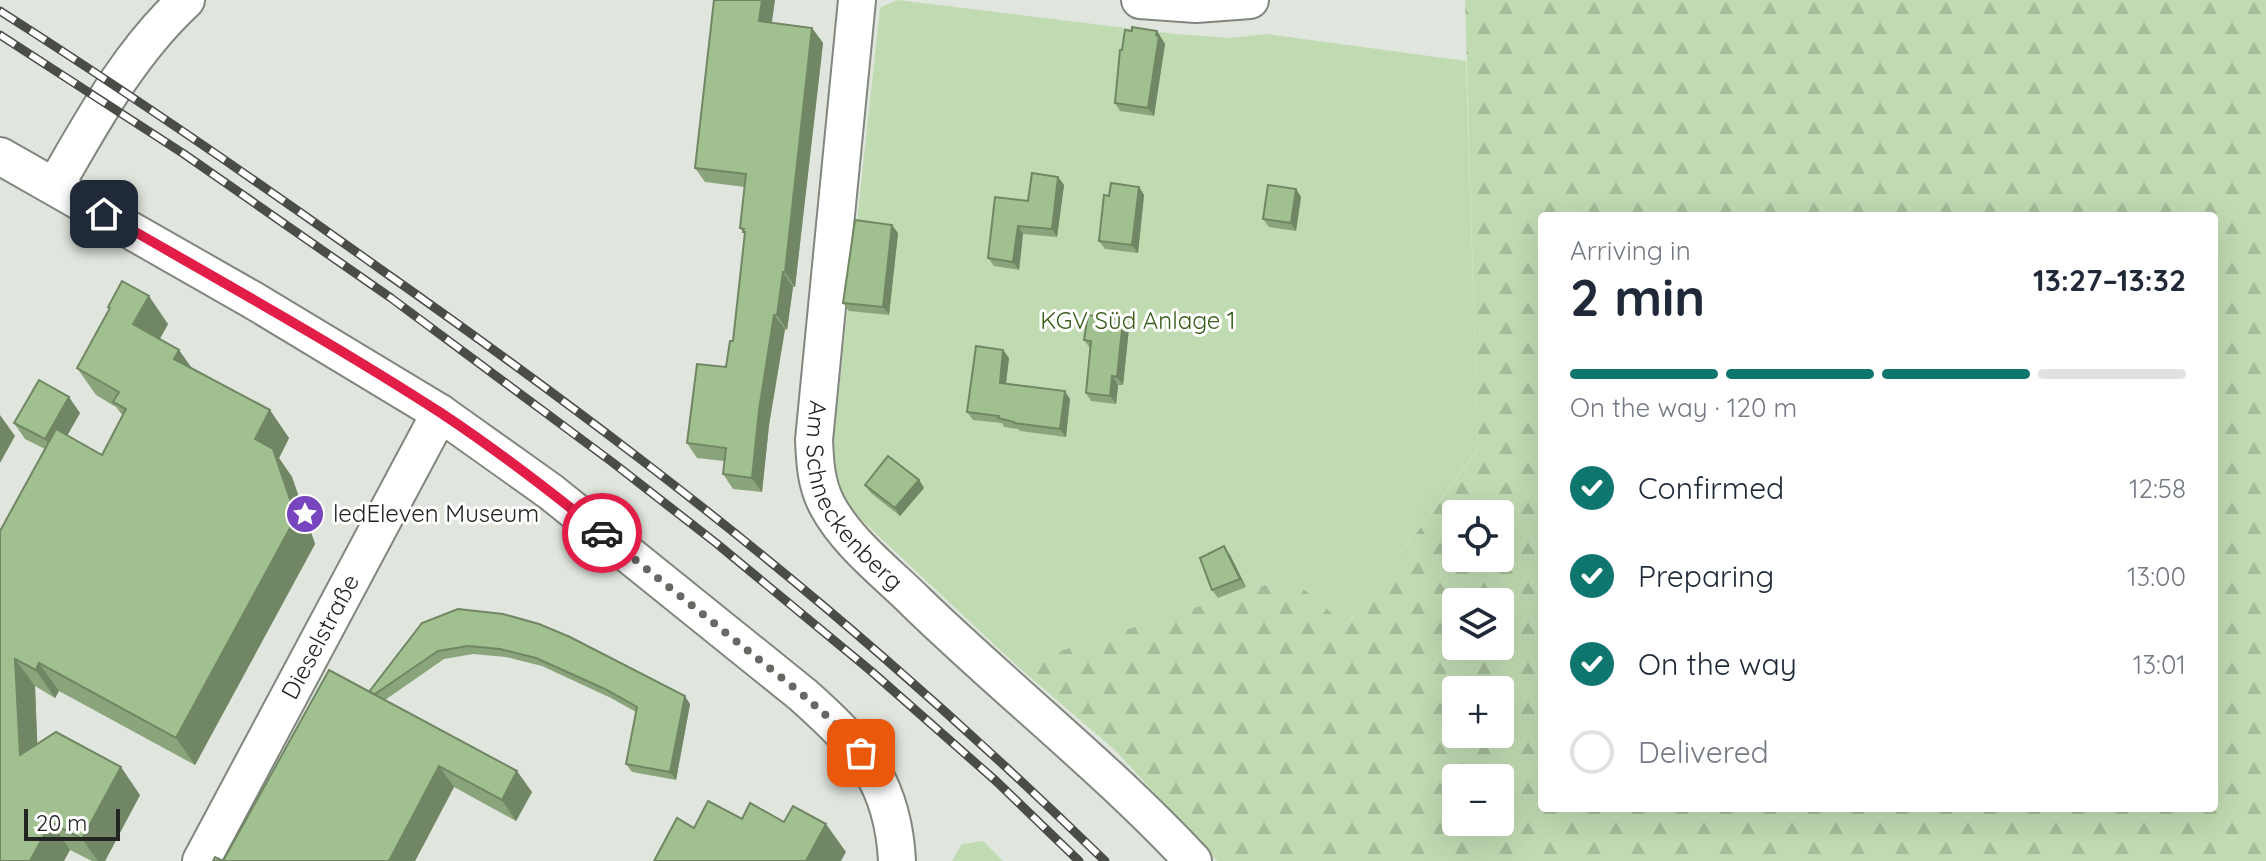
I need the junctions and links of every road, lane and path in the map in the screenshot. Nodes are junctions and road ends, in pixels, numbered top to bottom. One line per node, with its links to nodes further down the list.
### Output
1 (186, 0): 6 (street)
2 (857, 0): 10 (street, Am Schneckenberg)
3 (1140, 0): 4 (street)
4 (1250, 0)
5 (0, 156): 6 (street)
6 (55, 186): 7 (street)
7 (440, 413): 8 (street, Dieselstraße); 9 (street)
8 (201, 861)
9 (897, 861)
10 (1193, 861)

